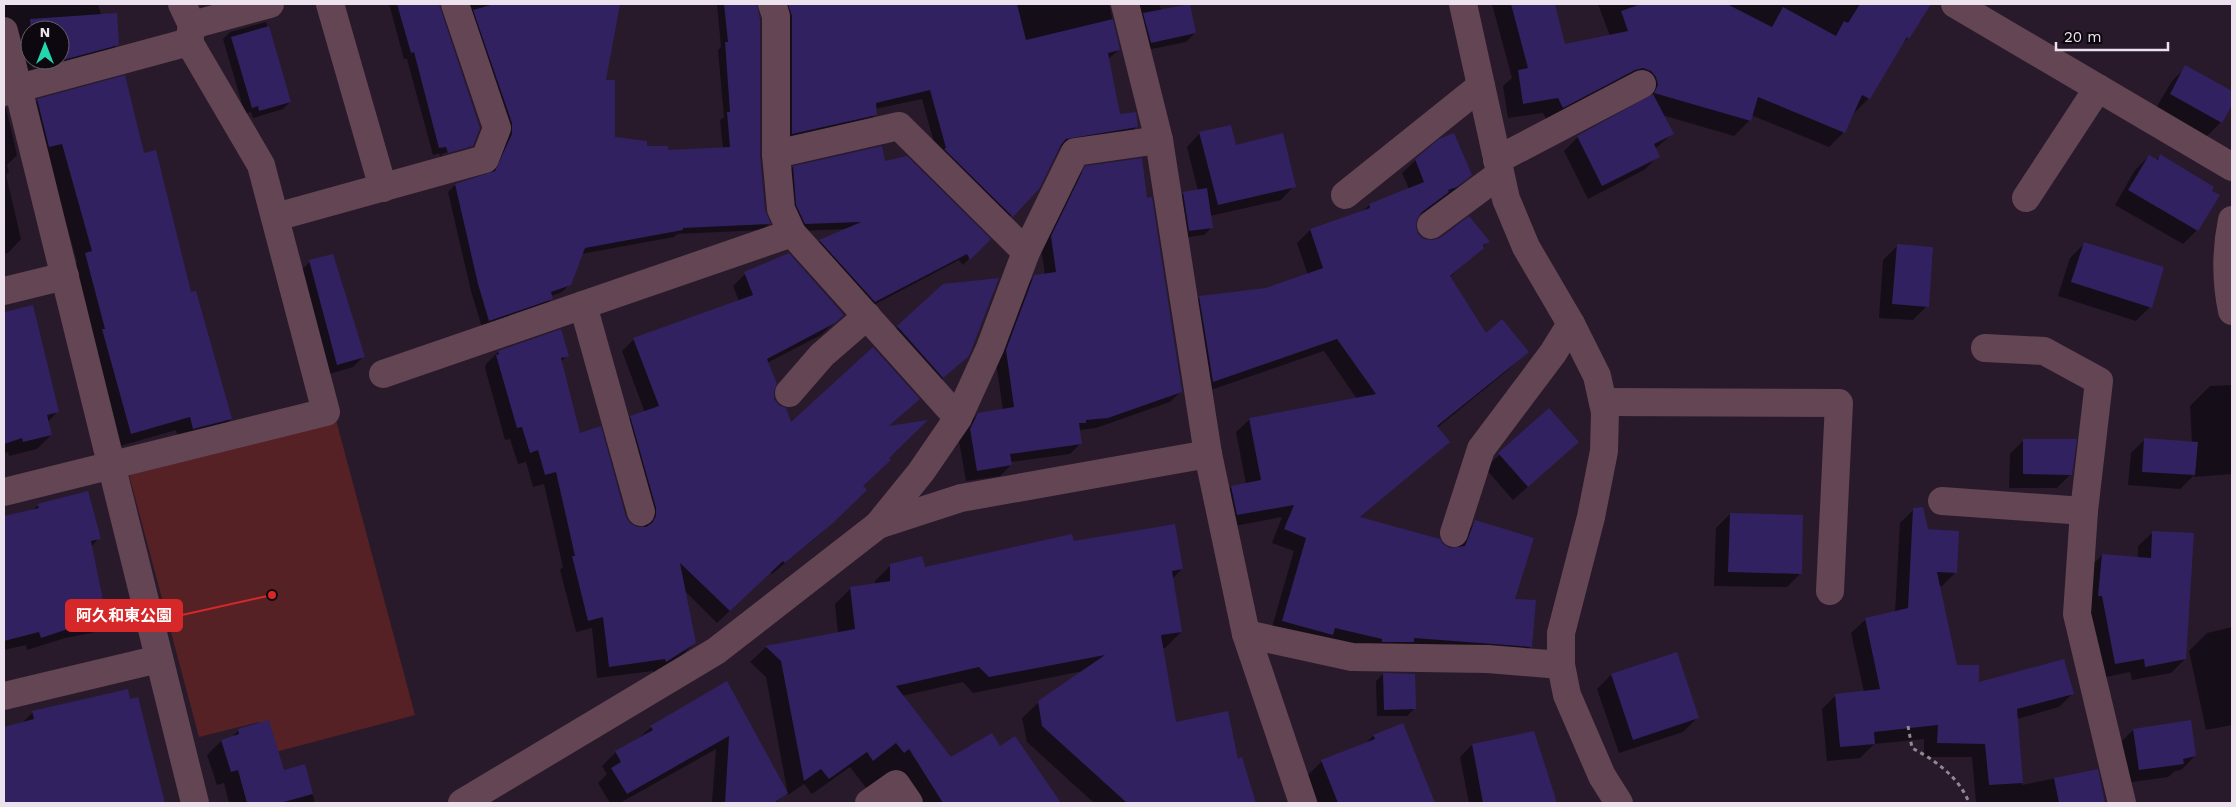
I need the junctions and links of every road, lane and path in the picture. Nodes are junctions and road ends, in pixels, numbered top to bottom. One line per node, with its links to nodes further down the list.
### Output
1 (270, 4): 8 (street)
2 (330, 4): 18 (street)
3 (455, 4): 18 (street)
4 (772, 4): 15 (street)
5 (1125, 4): 14 (street)
6 (1463, 4): 11 (street)
7 (1955, 4): 12 (street)
8 (187, 24): 13 (street); 21 (street)
9 (4, 31): 13 (street)
10 (1642, 84): 16 (street)
11 (1481, 86): 16 (street); 19 (street)
12 (2098, 88): 17 (street); 20 (street)
13 (11, 91): 26 (street)
14 (1159, 140): 25 (street); 37 (street)
15 (776, 154): 24 (street); 25 (street)
16 (1499, 167): 23 (street); 31 (street)
17 (2232, 167)
18 (383, 188): 21 (street)
19 (1345, 195)
20 (2026, 198)
21 (276, 217): 38 (street)
22 (2232, 220): 29 (street)
23 (1431, 226)
24 (792, 233): 28 (street); 30 (street)
25 (1026, 252): 36 (street)
26 (65, 276): 27 (street); 38 (street)
27 (4, 291)
28 (582, 305): 33 (street); 42 (street)
29 (2232, 311)
30 (867, 316): 34 (street); 36 (street)
31 (1571, 324): 35 (street); 44 (street)
32 (1985, 348): 41 (street)
33 (383, 374)
34 (789, 393)
35 (1603, 402): 45 (street); 48 (street)
36 (958, 418): 43 (street)
37 (1208, 454): 43 (street); 46 (street)
38 (112, 465): 39 (street); 47 (street)
39 (4, 492)
40 (1942, 500): 41 (street)
41 (2084, 511): 58 (street)
42 (642, 512)
43 (878, 525): 52 (street)
44 (1454, 532)
45 (1830, 591)
46 (1246, 634): 48 (street); 55 (street)
47 (160, 659): 49 (street); 51 (street)
48 (1561, 665): 56 (street)
49 (4, 696)
50 (1908, 726): 57 (path)
51 (195, 803)
52 (462, 803)
53 (869, 803): 54 (street)
54 (909, 803)
55 (1302, 803)
56 (1619, 803)
57 (1969, 803)
58 (2122, 803)

